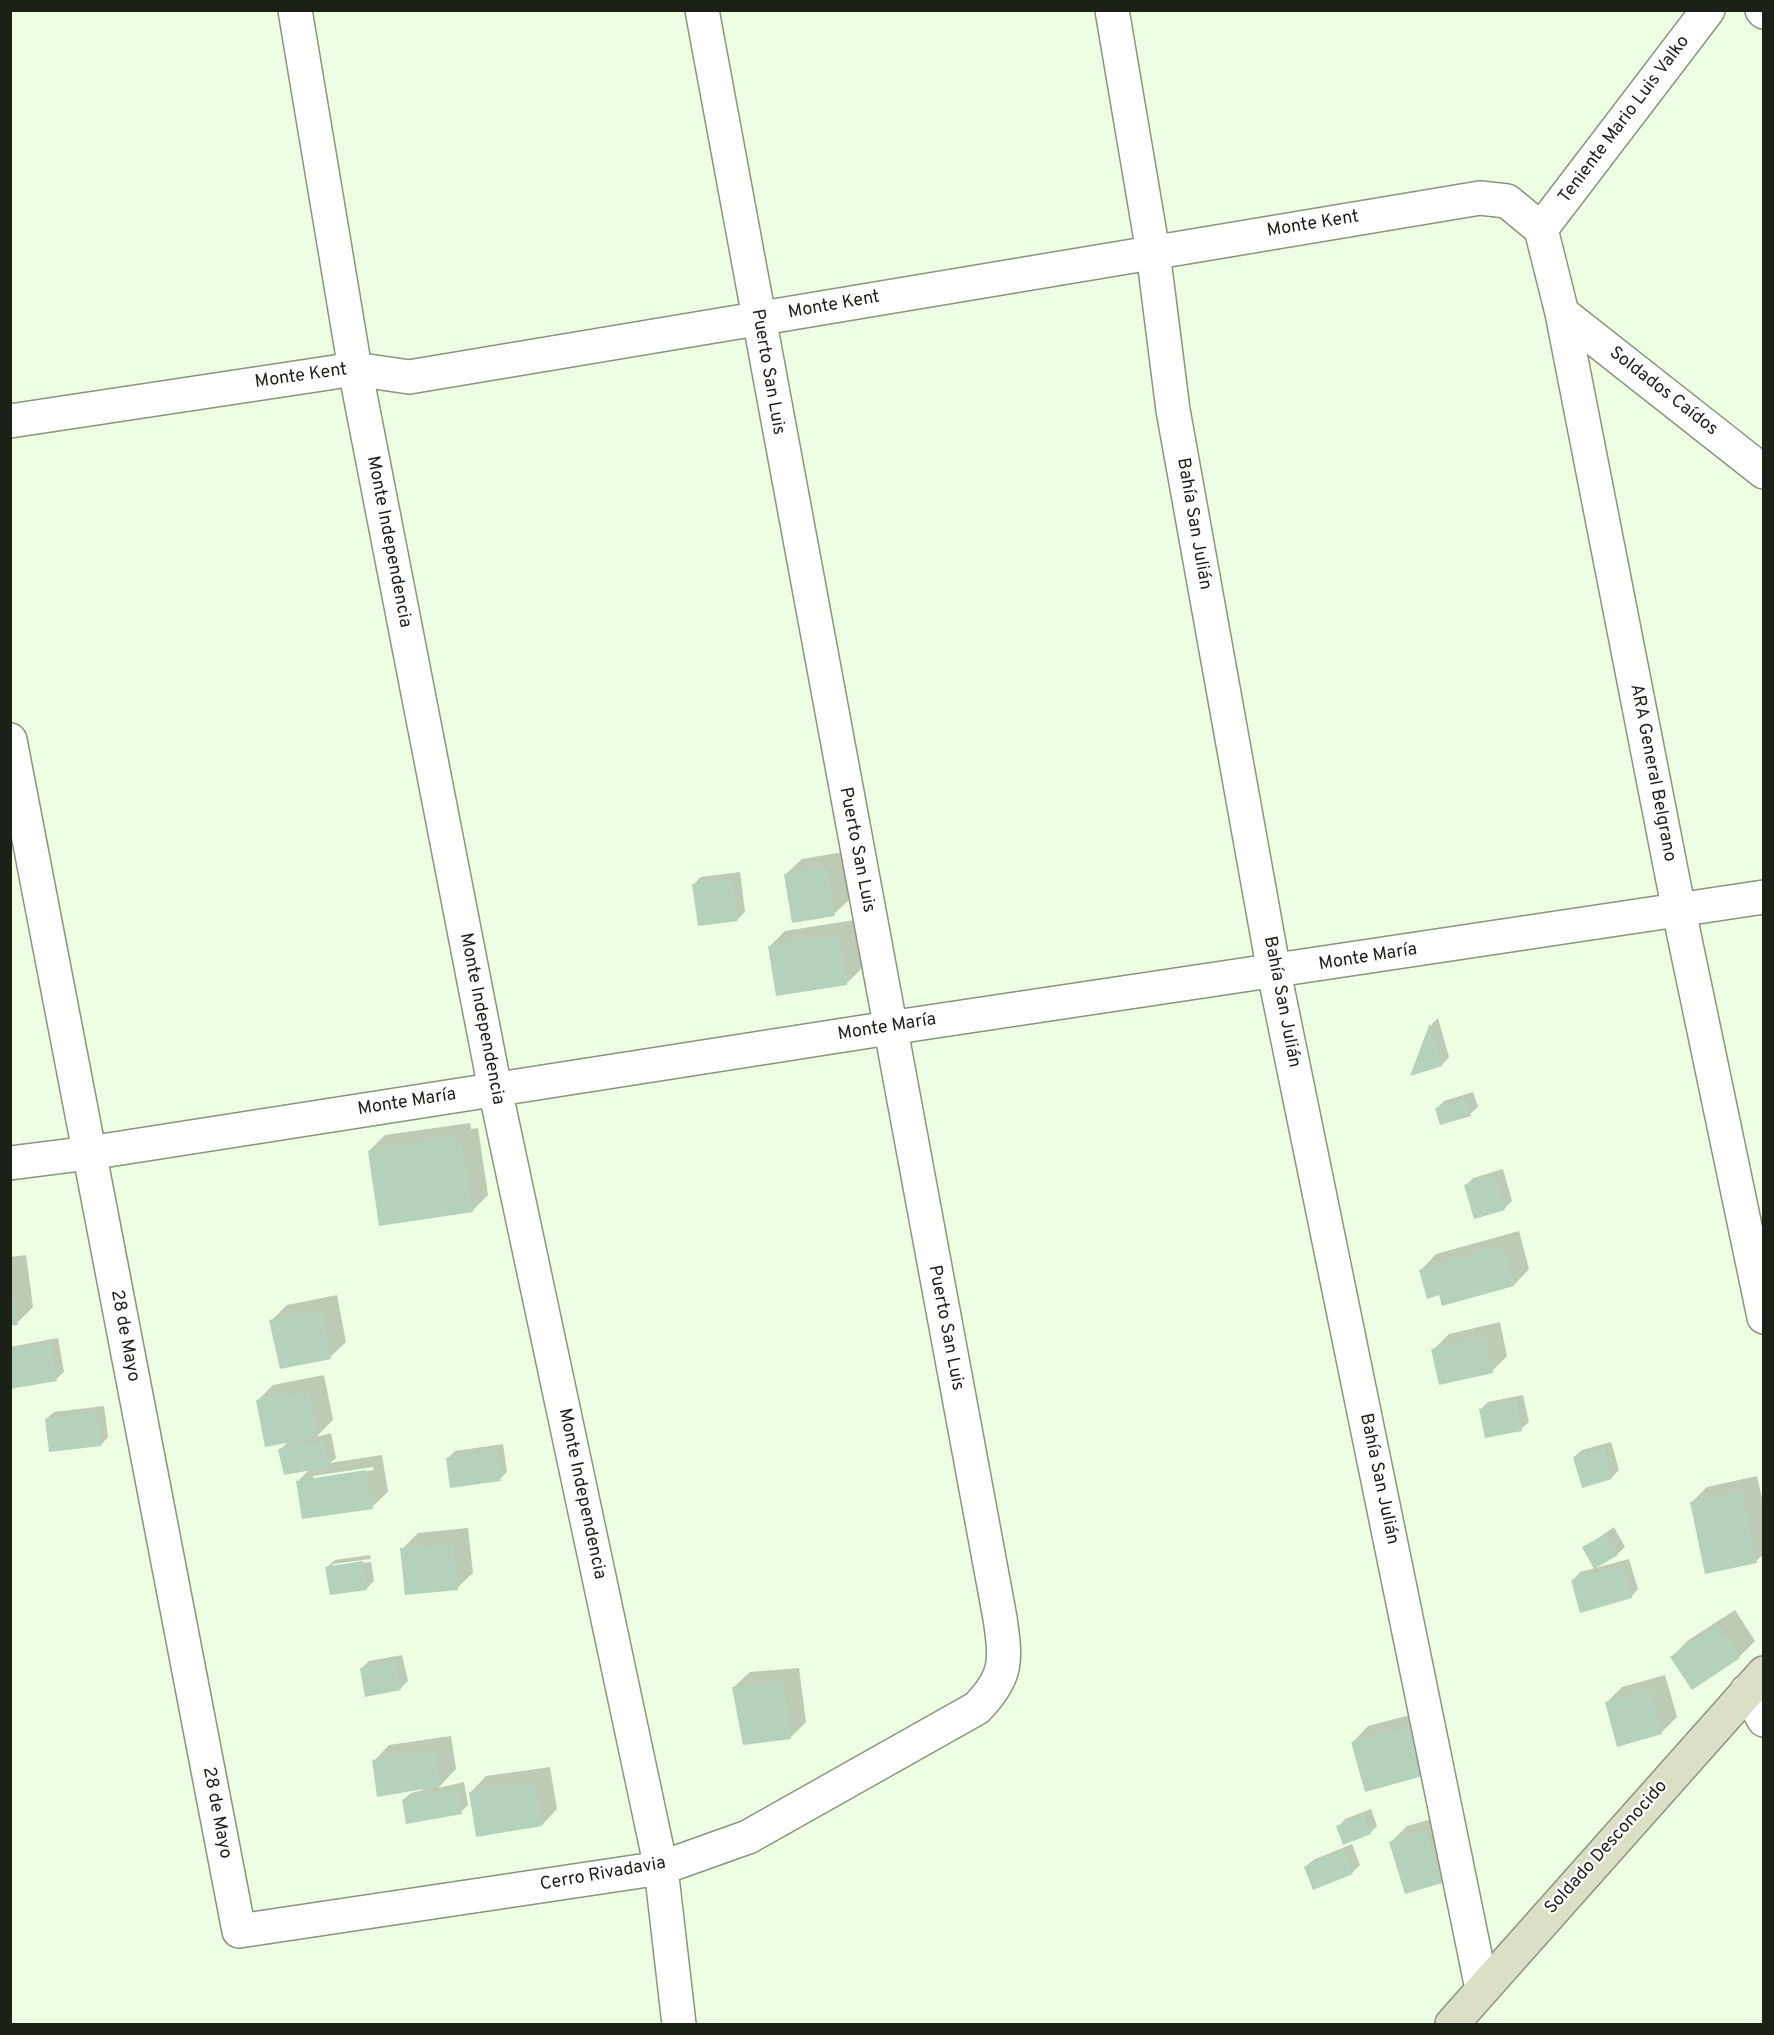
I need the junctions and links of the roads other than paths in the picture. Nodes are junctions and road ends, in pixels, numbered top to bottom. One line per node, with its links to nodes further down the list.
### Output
1 (295, 10): 9 (street, Monte Independencia)
2 (702, 10): 8 (street, Puerto San Luis)
3 (1112, 10): 6 (street, Bahía San Julián)
4 (1708, 10): 5 (street, Teniente Mario Luis Valko)
5 (1541, 229): 6 (street, Monte Kent); 7 (street, ARA General Belgrano)
6 (1153, 252): 8 (street, Monte Kent); 15 (street, Bahía San Julián)
7 (1562, 313): 11 (street, Soldados Caídos); 14 (street, ARA General Belgrano)
8 (757, 319): 9 (street, Monte Kent); 16 (street, Puerto San Luis)
9 (355, 369): 10 (street, Monte Kent); 17 (street, Monte Independencia)
10 (10, 421)
11 (1764, 472)
12 (10, 740): 18 (street, 28 de Mayo)
13 (1764, 897): 14 (street, Monte María)
14 (1679, 911): 15 (street, Monte María); 20 (street, ARA General Belgrano)
15 (1274, 972): 16 (street, Monte María); 26 (street, Bahía San Julián)
16 (889, 1028): 17 (street, Monte María); 22 (street, Puerto San Luis)
17 (495, 1089): 18 (street, Monte María); 24 (street, Monte Independencia)
18 (89, 1153): 19 (street, Monte María); 25 (street, 28 de Mayo)
19 (10, 1163)
20 (1764, 1317)
21 (1755, 1682): 23 (street); 26 (street, Soldado Desconocido)
22 (995, 1689): 24 (street, Cerro Rivadavia)
23 (1764, 1720)
24 (661, 1868): 25 (street, Cerro Rivadavia); 27 (street, Monte Independencia)
25 (239, 1931)
26 (1482, 1989): 28 (street, Soldado Desconocido)
27 (679, 2025)
28 (1452, 2025)

